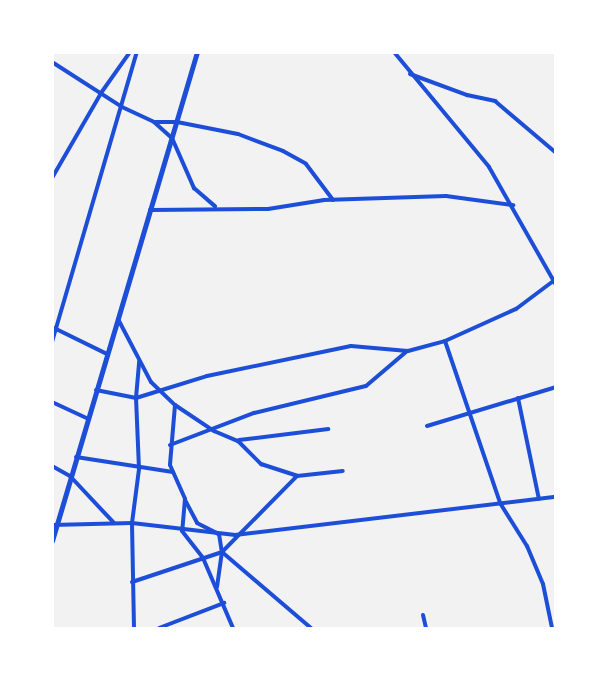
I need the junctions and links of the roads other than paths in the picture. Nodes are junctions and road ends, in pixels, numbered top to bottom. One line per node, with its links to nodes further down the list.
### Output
1 (130, 52): 7 (street)
2 (137, 52): 8 (street)
3 (197, 52): 10 (street)
4 (394, 52): 6 (street)
5 (52, 62): 7 (street)
6 (409, 74): 12 (street); 15 (street)
7 (101, 93): 8 (street); 13 (street)
8 (122, 107): 9 (street); 20 (street)
9 (154, 122): 10 (street); 11 (street)
10 (177, 122): 11 (street); 14 (street)
11 (172, 138): 16 (street); 17 (street)
12 (555, 153)
13 (52, 178)
14 (333, 200): 15 (street); 16 (street)
15 (513, 205): 18 (street)
16 (216, 207): 17 (street)
17 (150, 210): 19 (street)
18 (555, 282): 21 (street)
19 (117, 319): 24 (street); 25 (street)
20 (54, 328): 22 (street); 24 (street)
21 (445, 341): 23 (street); 33 (street)
22 (52, 342)
23 (408, 351): 28 (street); 37 (street)
24 (107, 354): 27 (street)
25 (139, 361): 28 (street); 29 (street)
26 (555, 387): 30 (street)
27 (96, 390): 29 (street); 34 (street)
28 (160, 392): 29 (street); 32 (street)
29 (136, 398): 42 (street)
30 (518, 398): 33 (street); 49 (street)
31 (52, 402): 34 (street)
32 (174, 405): 37 (street); 39 (street)
33 (468, 414): 35 (street); 50 (street)
34 (87, 418): 40 (street)
35 (427, 426)
36 (328, 429): 38 (street)
37 (214, 431): 38 (street); 39 (street)
38 (238, 441): 46 (street)
39 (170, 445): 44 (street)
40 (76, 457): 42 (street); 45 (street)
41 (52, 466): 45 (street)
42 (139, 469): 44 (street); 52 (street)
43 (343, 471): 46 (street)
44 (173, 472): 48 (street)
45 (70, 476): 51 (street); 53 (street)
46 (297, 476): 57 (street)
47 (555, 497): 49 (street)
48 (184, 499): 55 (street); 56 (street)
49 (539, 499): 50 (street)
50 (500, 503): 57 (street); 70 (street)
51 (114, 523): 52 (street); 53 (street)
52 (132, 523): 55 (street); 61 (street)
53 (60, 524): 54 (street); 58 (street)
54 (52, 525)
55 (182, 531): 56 (street); 60 (street)
56 (219, 534): 57 (street); 59 (street)
57 (235, 535): 59 (street)
58 (52, 541)
59 (222, 552): 60 (street); 62 (street); 68 (street)
60 (203, 558): 61 (street); 62 (street)
61 (131, 582): 65 (street)
62 (217, 589): 63 (street)
63 (224, 603): 66 (street); 67 (street)
64 (423, 615): 69 (street)
65 (134, 628)
66 (159, 628)
67 (233, 628)
68 (311, 628)
69 (426, 628)
70 (552, 628)

